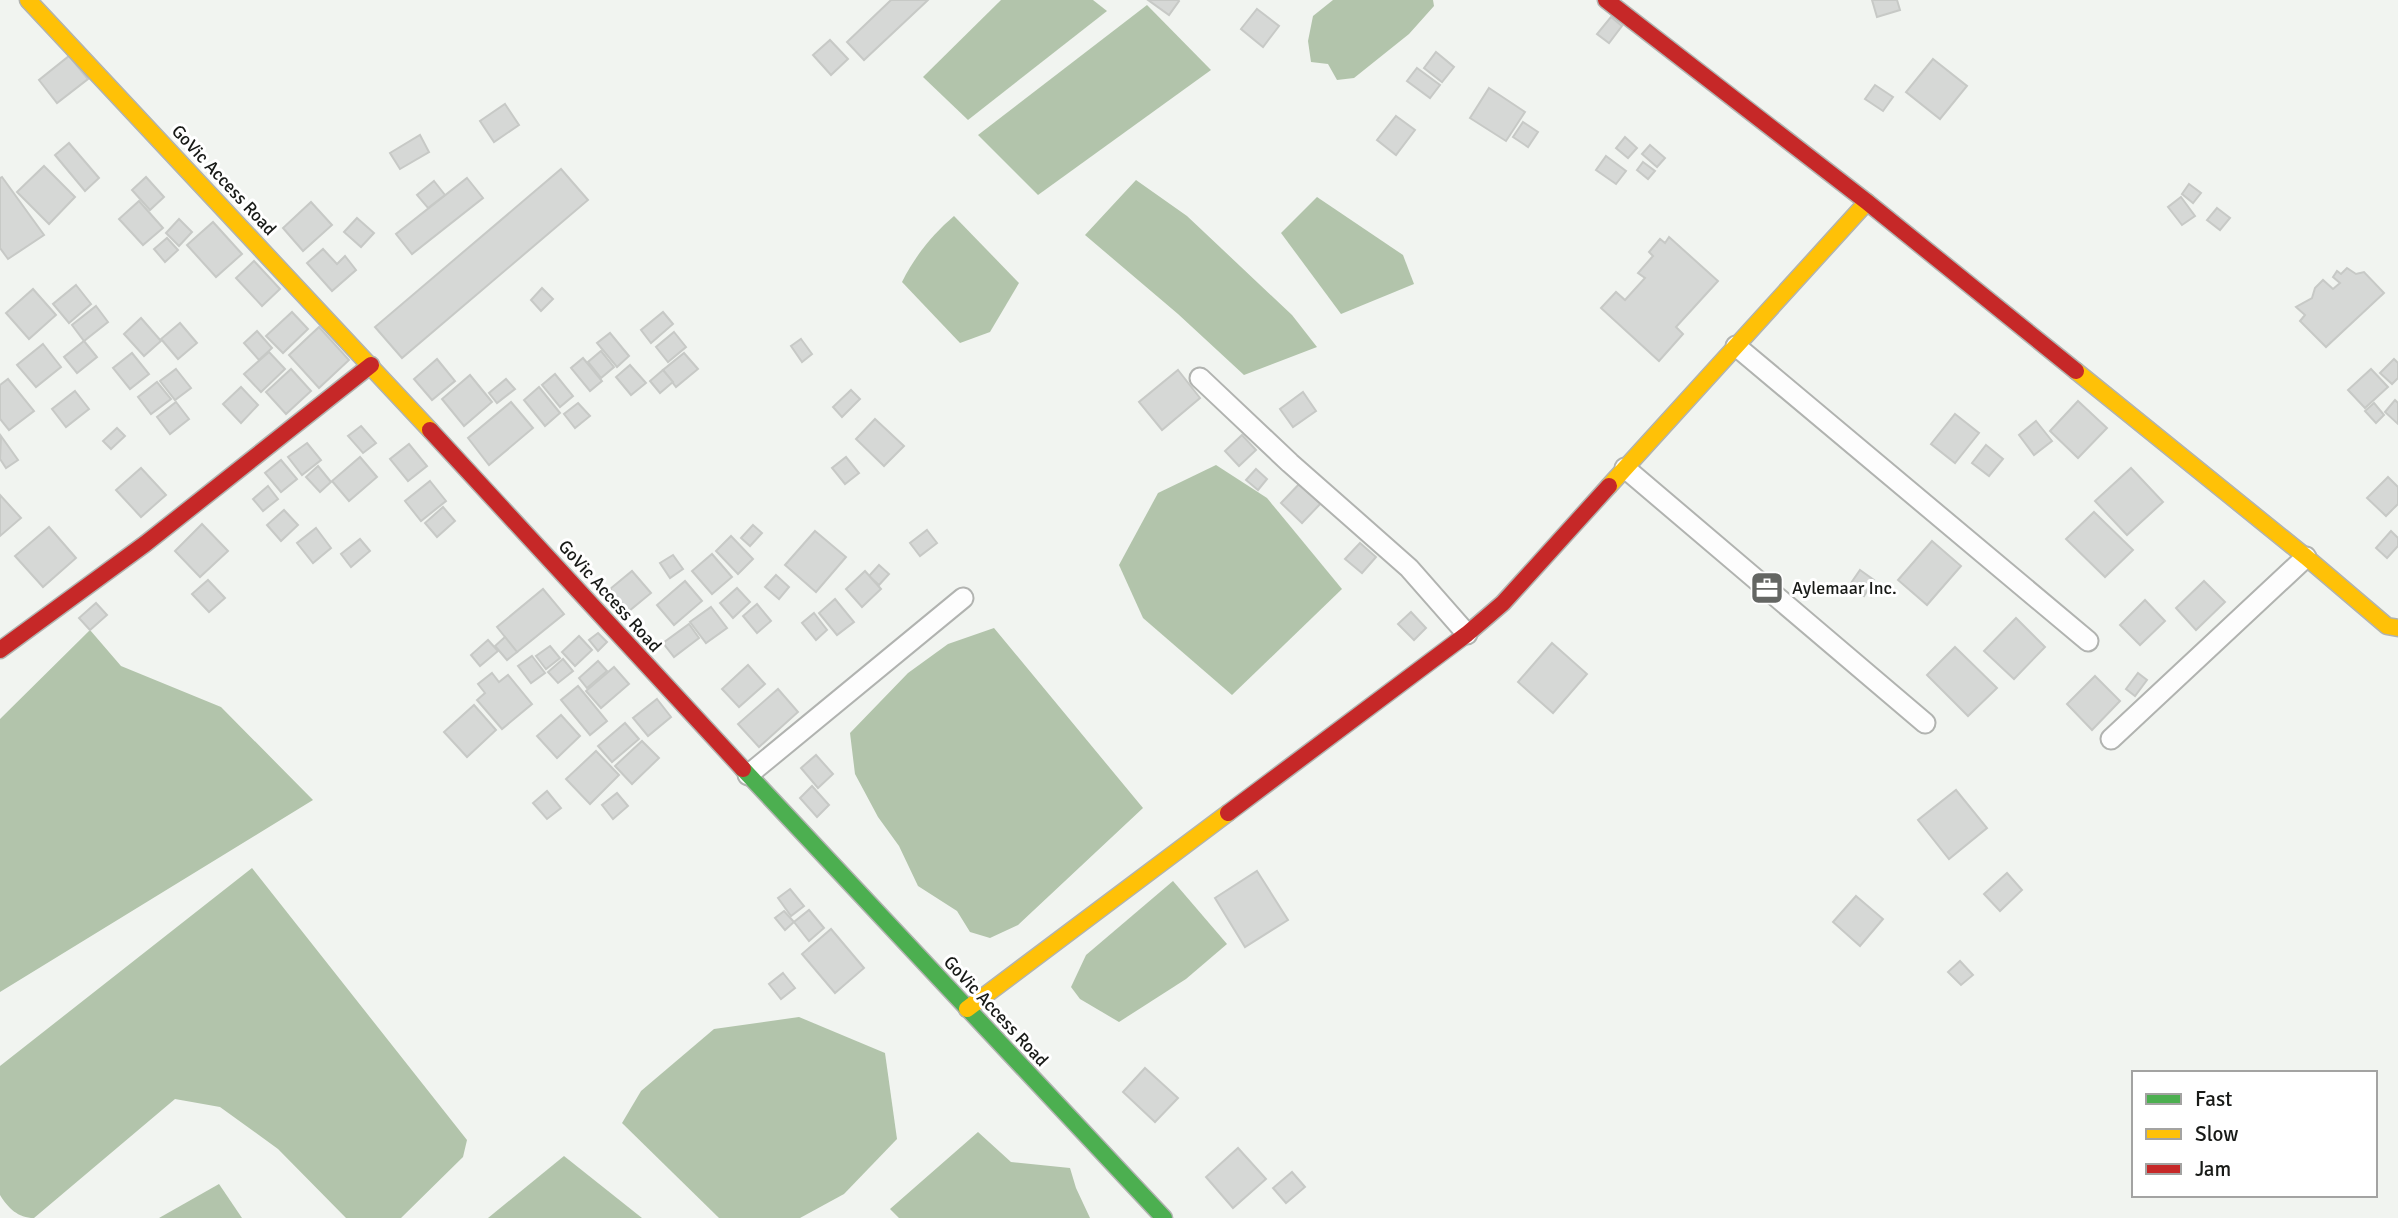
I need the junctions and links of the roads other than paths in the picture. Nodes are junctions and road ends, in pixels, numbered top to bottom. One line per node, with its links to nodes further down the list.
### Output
1 (28, 0): 5 (street, GoVic Access Road)
2 (1606, 0): 3 (street)
3 (1867, 202): 4 (street); 8 (street)
4 (1736, 346): 7 (street); 12 (street)
5 (372, 365): 13 (street); 16 (street, GoVic Access Road)
6 (1200, 378): 11 (street)
7 (1625, 468): 11 (street); 14 (street)
8 (2306, 557): 10 (street); 15 (street)
9 (963, 598): 16 (street)
10 (2398, 628)
11 (1467, 634): 17 (street)
12 (2088, 641)
13 (0, 650)
14 (1925, 723)
15 (2111, 739)
16 (748, 775): 17 (street, GoVic Access Road)
17 (967, 1009): 18 (street, GoVic Access Road)
18 (1164, 1218)

